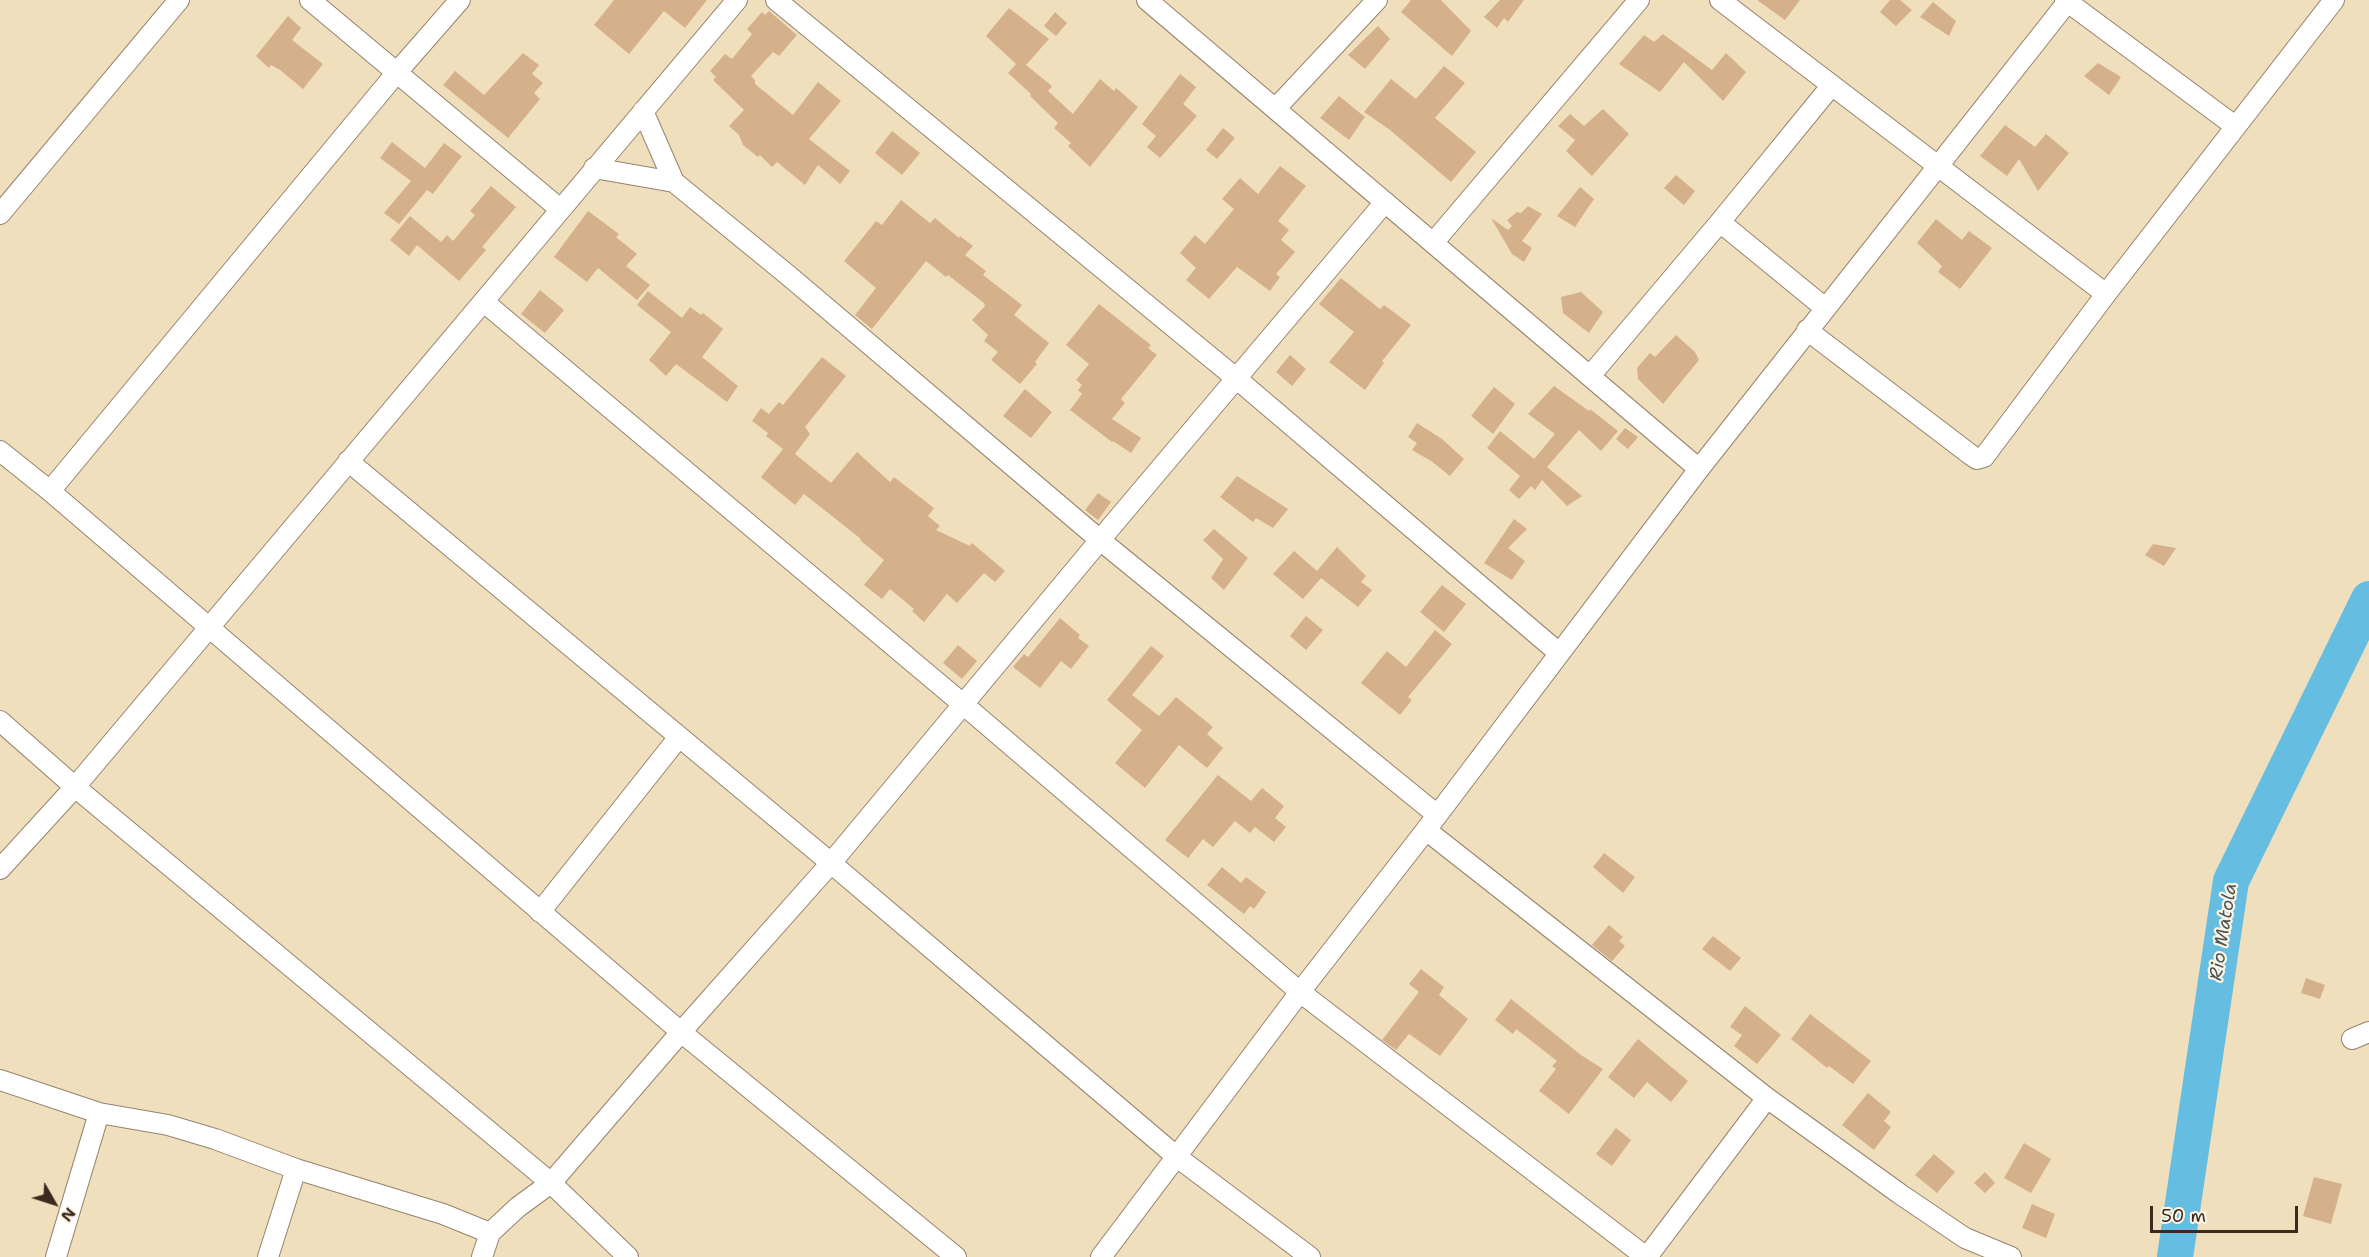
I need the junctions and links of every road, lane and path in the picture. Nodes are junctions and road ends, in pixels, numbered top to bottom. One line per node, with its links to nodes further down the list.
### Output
1 (179, 0): 22 (street)
2 (310, 0): 12 (street)
3 (460, 0): 12 (street)
4 (736, 0): 15 (street)
5 (776, 0): 30 (street)
6 (1147, 0): 14 (street)
7 (1377, 0): 14 (street)
8 (1640, 0): 24 (street)
9 (1720, 0): 13 (street)
10 (2334, 0): 16 (street)
11 (2067, 1): 16 (street); 17 (street)
12 (398, 71): 21 (street); 34 (street)
13 (1832, 85): 17 (street); 23 (street)
14 (1276, 108): 20 (street)
15 (643, 111): 18 (street); 19 (street)
16 (2235, 126): 25 (street)
17 (1937, 164): 25 (street); 27 (street)
18 (594, 168): 19 (street); 21 (street)
19 (674, 182): 35 (street)
20 (1385, 202): 24 (street); 30 (street)
21 (560, 209): 26 (street)
22 (0, 214)
23 (1720, 222): 27 (street); 29 (street)
24 (1433, 243): 29 (street)
25 (2106, 294): 28 (street)
26 (484, 303): 32 (street); 38 (street)
27 (1825, 308): 28 (street)
28 (1807, 330): 33 (street)
29 (1590, 376): 33 (street)
30 (1237, 379): 35 (street); 37 (street)
31 (0, 451): 34 (street)
32 (348, 461): 36 (street); 40 (street)
33 (1699, 468): 37 (street)
34 (50, 491): 36 (street)
35 (1100, 540): 38 (street); 42 (street)
36 (207, 628): 41 (street); 45 (street)
37 (1559, 653): 42 (street)
38 (964, 705): 43 (street); 46 (street)
39 (0, 721): 41 (street)
40 (679, 737): 43 (street); 45 (street)
41 (75, 787): 44 (street); 53 (street)
42 (1431, 822): 46 (street); 49 (street)
43 (831, 863): 47 (street); 51 (street)
44 (0, 869)
45 (540, 912): 47 (street)
46 (1300, 992): 51 (street); 62 (street)
47 (681, 1032): 53 (street); 59 (street)
48 (0, 1080): 50 (street)
49 (1767, 1098): 62 (street); 63 (street)
50 (99, 1113): 52 (street); 55 (street)
51 (1177, 1157): 60 (street); 61 (street)
52 (296, 1169): 54 (street); 56 (street)
53 (551, 1183): 54 (street); 58 (street)
54 (490, 1233): 57 (street)
55 (56, 1257)
56 (268, 1257)
57 (482, 1257)
58 (628, 1257)
59 (956, 1257)
60 (1101, 1257)
61 (1310, 1257)
62 (1646, 1257)
63 (2011, 1257)

